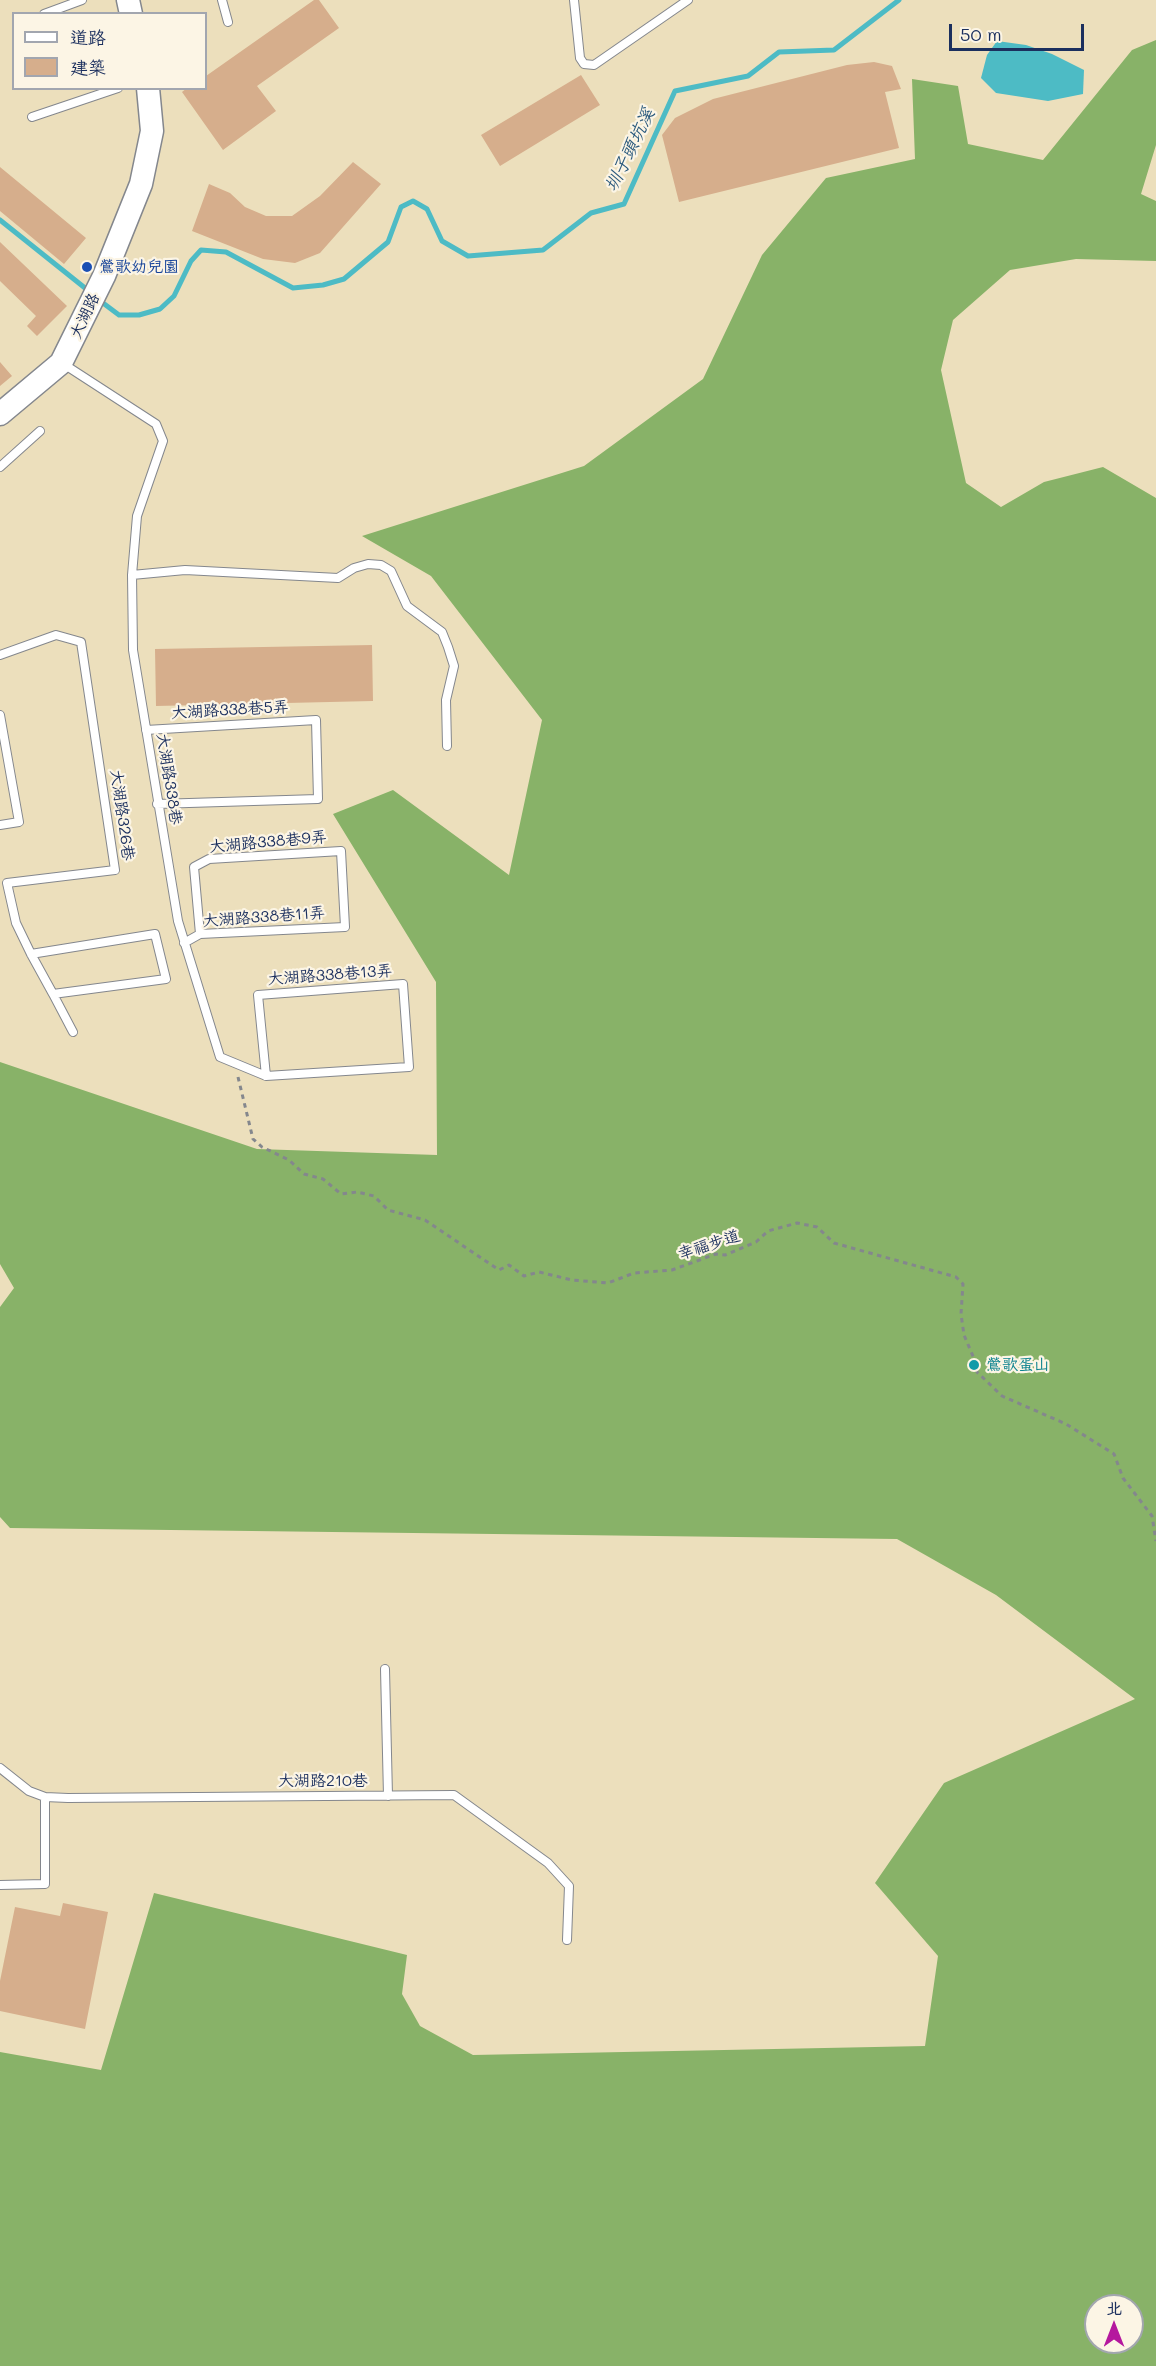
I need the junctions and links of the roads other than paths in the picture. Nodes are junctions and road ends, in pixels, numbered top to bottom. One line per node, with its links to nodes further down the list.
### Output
1 (82, 0): 5 (lane)
2 (222, 0): 6 (lane)
3 (574, 0): 4 (lane)
4 (688, 0)
5 (49, 12)
6 (228, 22)
7 (112, 90): 9 (lane)
8 (148, 90): 10 (street, 大湖路)
9 (32, 117)
10 (61, 363): 11 (street, 大湖路); 14 (lane, 大湖路338巷)
11 (0, 414)
12 (40, 431): 13 (lane)
13 (0, 467)
14 (132, 575): 17 (lane, 大湖路338巷); 18 (lane)
15 (0, 655): 24 (lane, 大湖路326巷)
16 (0, 715): 20 (lane)
17 (146, 730): 19 (lane, 大湖路338巷); 19 (lane, 大湖路338巷5弄)
18 (447, 746)
19 (158, 804): 23 (lane, 大湖路338巷)
20 (0, 825)
21 (341, 851): 22 (lane, 大湖路338巷9弄); 22 (lane, 大湖路338巷11弄)
22 (200, 934): 23 (lane, 大湖路338巷11弄)
23 (184, 943): 28 (lane, 大湖路338巷)
24 (31, 954): 25 (lane, 大湖路326巷); 25 (lane)
25 (53, 994): 26 (lane, 大湖路326巷)
26 (73, 1032)
27 (409, 1067): 28 (lane, 大湖路338巷); 28 (lane, 大湖路338巷13弄)
28 (266, 1076)
29 (385, 1669): 31 (lane)
30 (0, 1768): 32 (lane, 大湖路210巷)
31 (388, 1796): 32 (lane, 大湖路210巷); 34 (lane, 大湖路210巷)
32 (45, 1797): 33 (lane)
33 (0, 1885)
34 (567, 1940)

